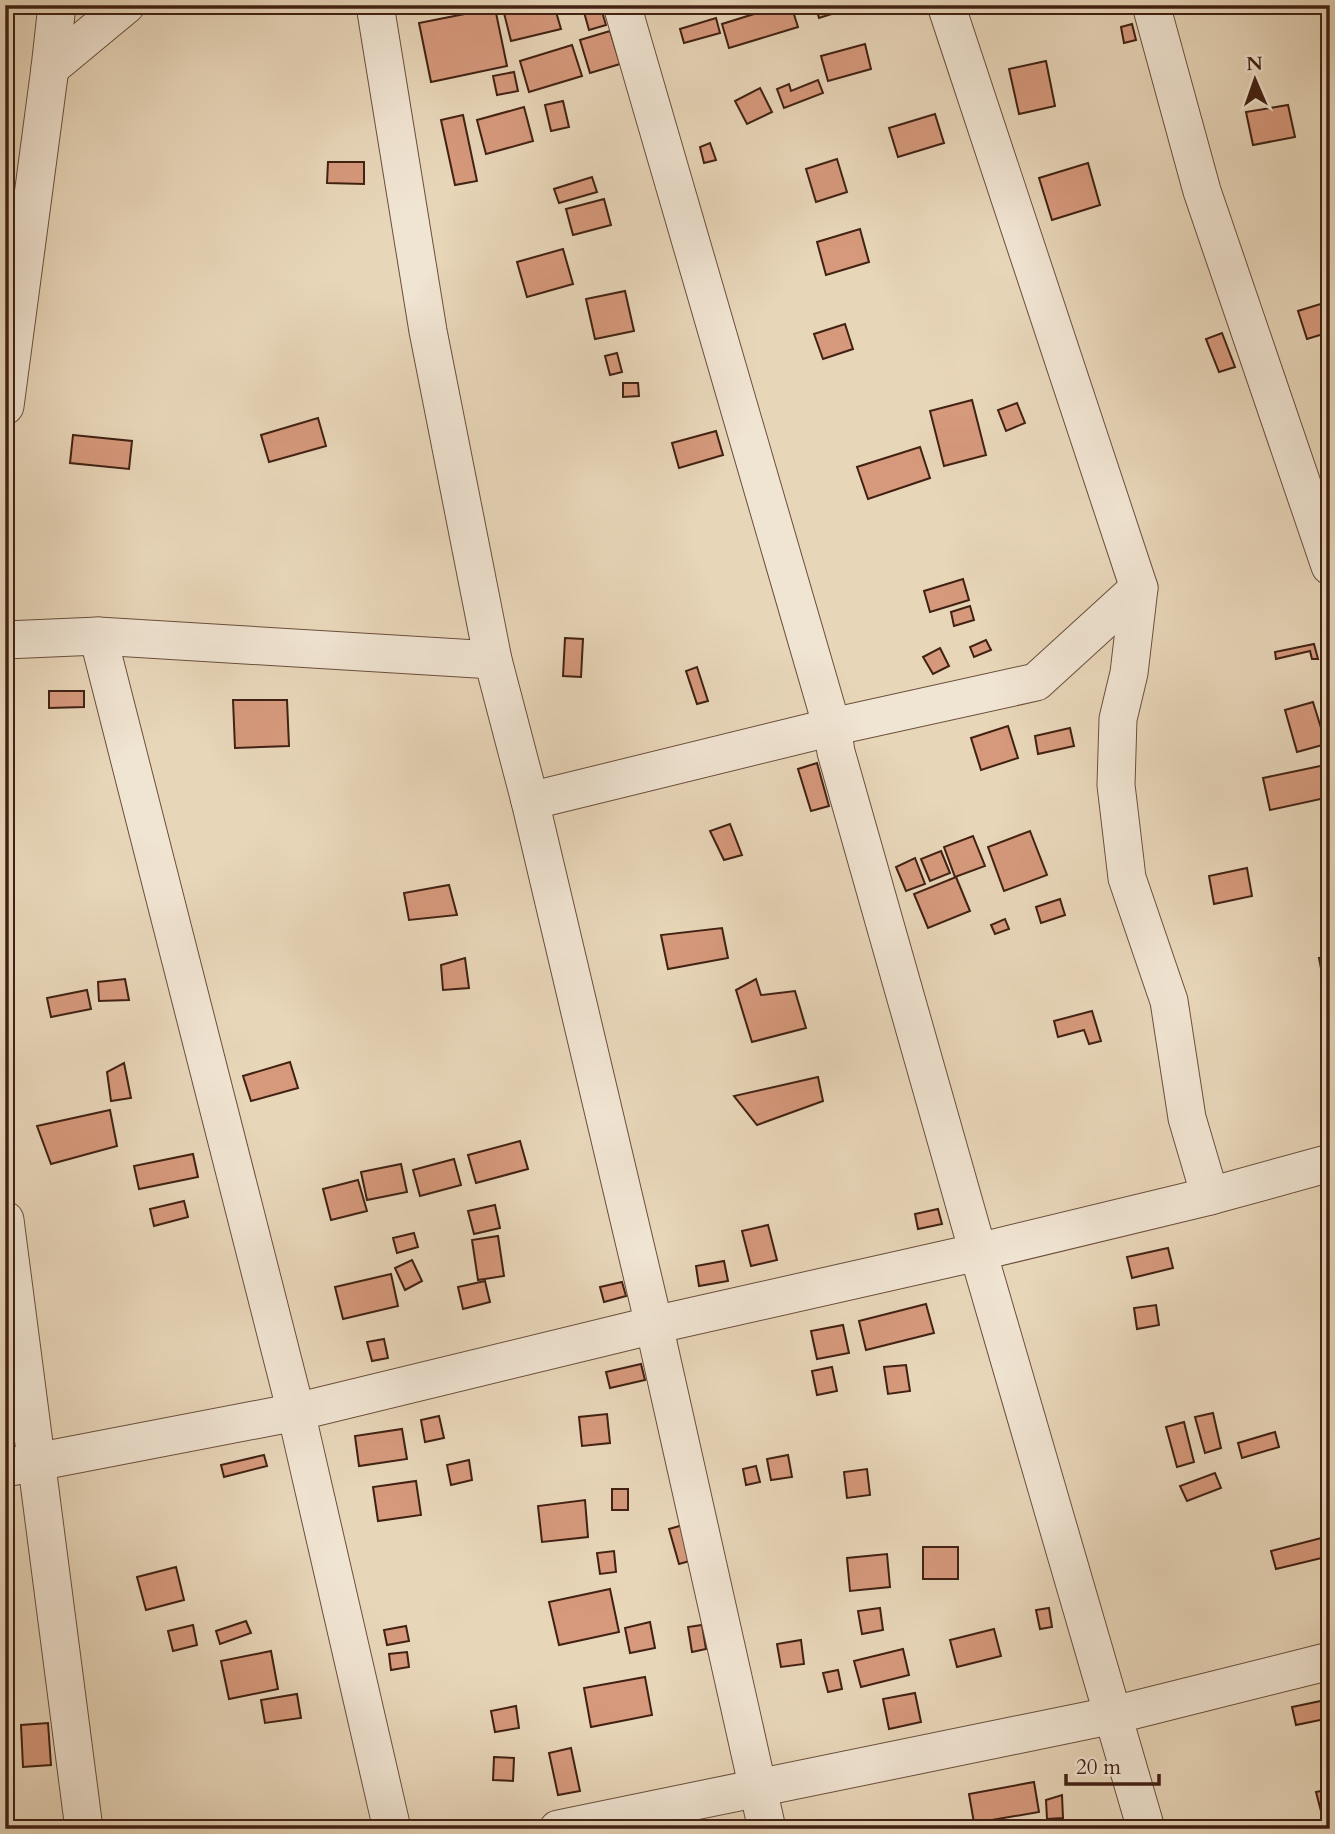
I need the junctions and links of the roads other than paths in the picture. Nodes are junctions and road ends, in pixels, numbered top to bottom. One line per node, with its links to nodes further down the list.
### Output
1 (57, 5): 7 (street)
2 (126, 5): 7 (street)
3 (375, 5): 13 (street)
4 (622, 5): 14 (street)
5 (946, 5): 10 (street)
6 (1151, 5): 9 (street)
7 (50, 68): 8 (street)
8 (5, 406)
9 (1330, 566)
10 (1139, 587): 14 (street); 17 (street)
11 (98, 636): 12 (street); 13 (street); 21 (street)
12 (5, 640)
13 (494, 660): 15 (street)
14 (832, 727): 15 (street); 19 (street)
15 (530, 801): 20 (street)
16 (1330, 1163): 17 (street)
17 (1210, 1196): 19 (street)
18 (5, 1220): 22 (street)
19 (978, 1252): 20 (street); 24 (street)
20 (653, 1325): 21 (street); 25 (street)
21 (296, 1412): 22 (street); 27 (street)
22 (21, 1465): 26 (street)
23 (1330, 1661): 24 (street)
24 (1114, 1715): 25 (street); 30 (street)
25 (758, 1788): 28 (street); 29 (street)
26 (84, 1829)
27 (392, 1829)
28 (558, 1829)
29 (767, 1829)
30 (1146, 1829)

